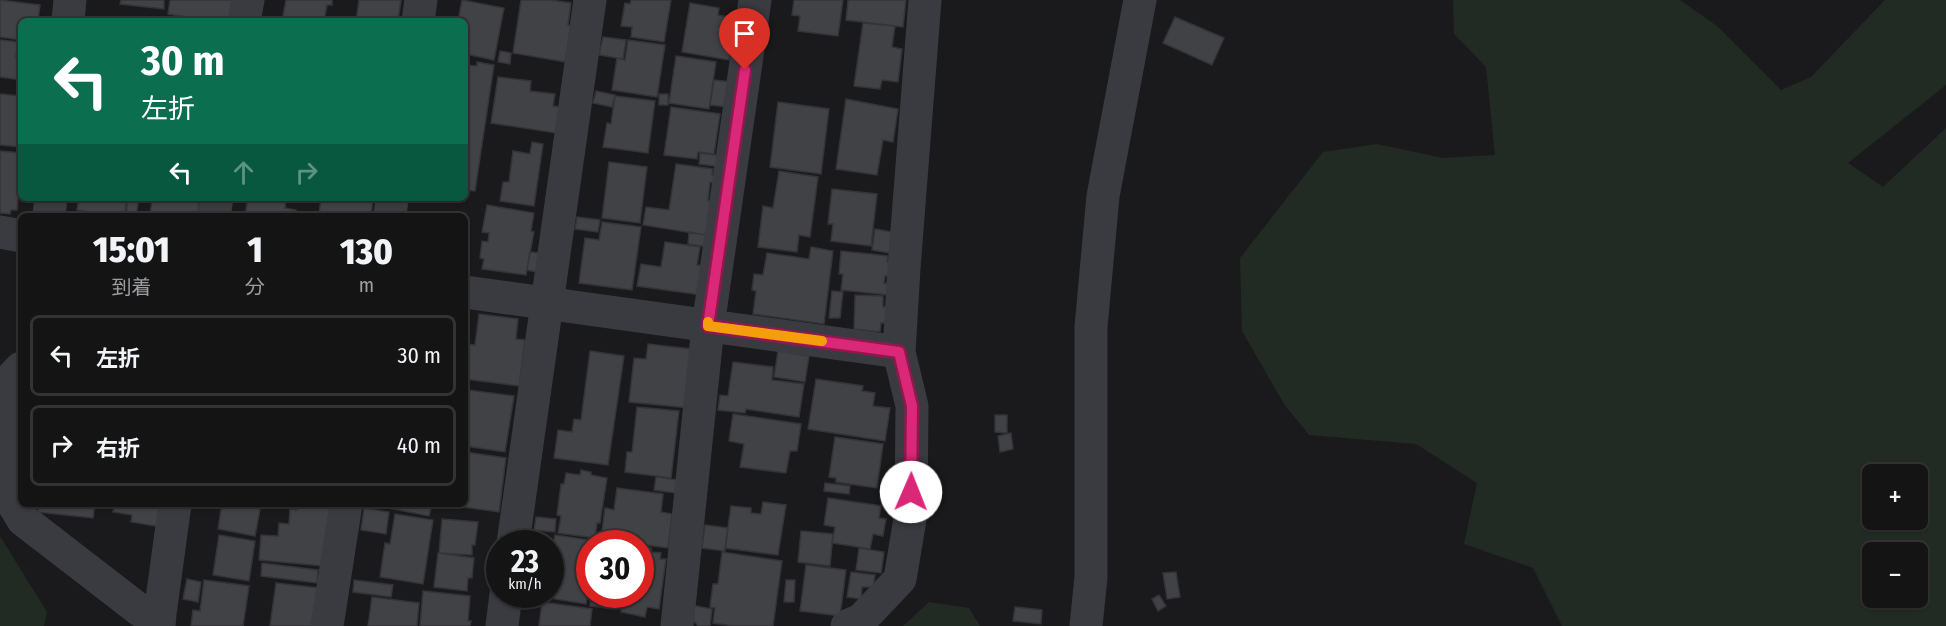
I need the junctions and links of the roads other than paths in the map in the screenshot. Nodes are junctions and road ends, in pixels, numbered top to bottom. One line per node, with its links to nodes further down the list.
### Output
1 (70, 0): 8 (street)
2 (248, 0): 9 (street)
3 (421, 0): 10 (street)
4 (590, 0): 14 (street)
5 (754, 0): 15 (street)
6 (925, 0): 16 (street)
7 (1140, 0): 29 (street)
8 (68, 18)
9 (245, 18)
10 (418, 18)
11 (0, 232): 12 (street)
12 (18, 235)
13 (468, 292): 14 (street)
14 (546, 303): 15 (street); 22 (street)
15 (708, 326): 16 (street); 27 (street)
16 (899, 352): 28 (street)
17 (18, 371): 18 (street)
18 (0, 390)
19 (0, 403): 24 (street)
20 (175, 507): 24 (street)
21 (346, 507): 25 (street)
22 (515, 530)
23 (504, 608): 26 (street)
24 (160, 620)
25 (327, 626)
26 (502, 626)
27 (677, 626)
28 (847, 626)
29 (1086, 626)

